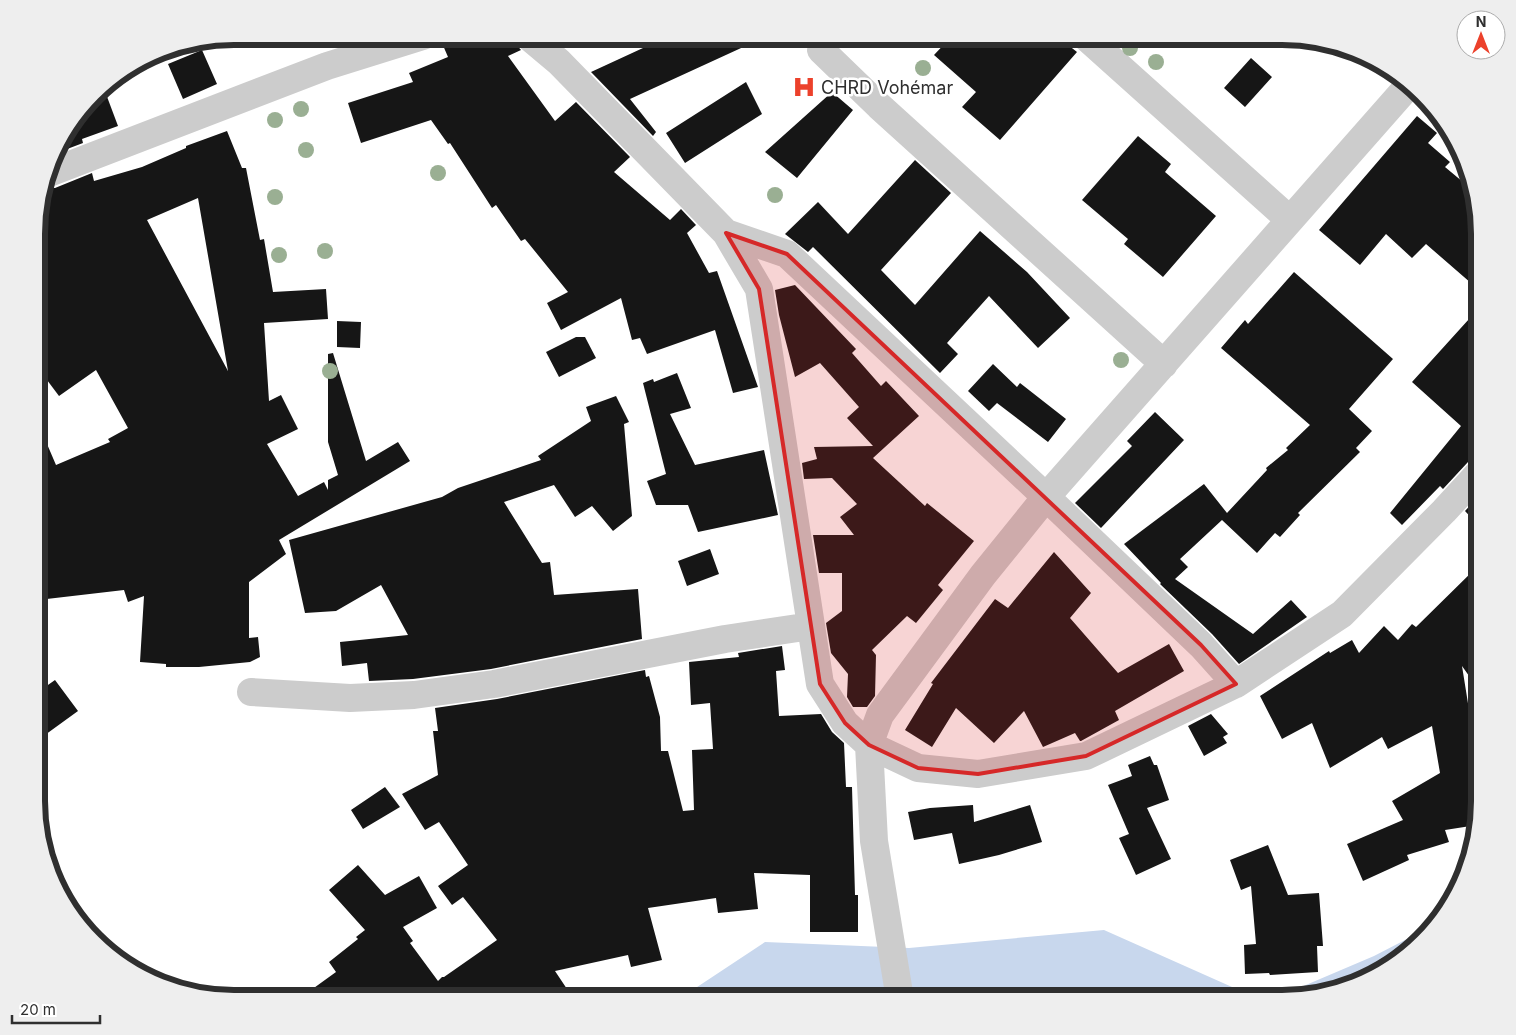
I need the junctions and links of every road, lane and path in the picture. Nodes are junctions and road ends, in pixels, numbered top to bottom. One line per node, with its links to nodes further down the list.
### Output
1 (394, 45): 6 (street)
2 (539, 45): 8 (street)
3 (824, 45): 9 (street)
4 (1095, 45): 7 (street)
5 (1405, 90): 7 (street)
6 (56, 170)
7 (1290, 220): 9 (street)
8 (726, 233): 11 (street); 12 (street)
9 (1164, 364): 11 (street)
10 (1471, 482): 13 (street)
11 (1046, 497): 13 (street); 15 (street)
12 (811, 626): 14 (street); 15 (street)
13 (1236, 684): 15 (street)
14 (250, 692)
15 (869, 745): 16 (street)
16 (899, 990)

